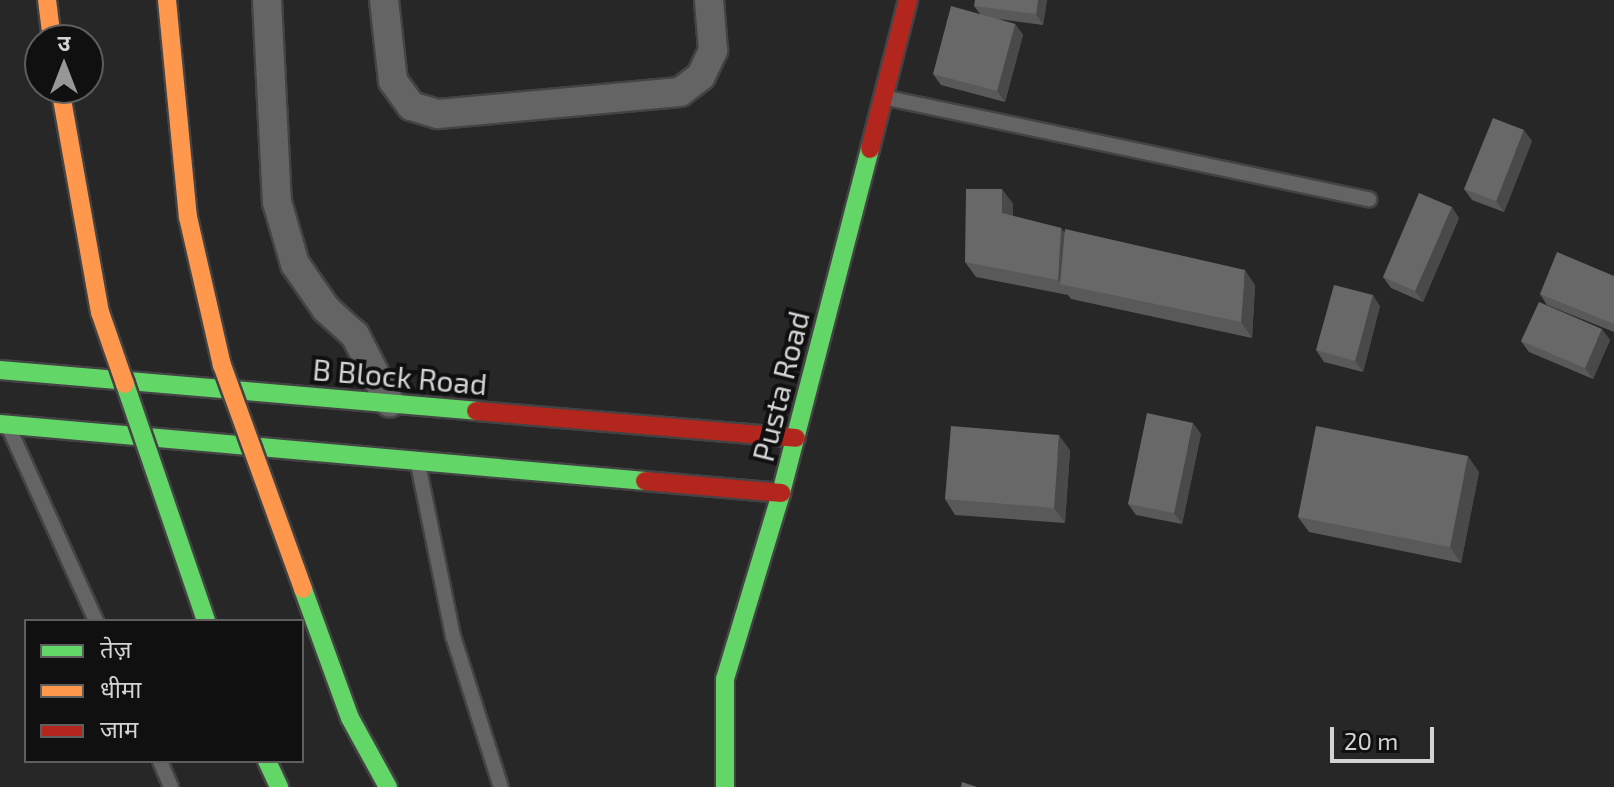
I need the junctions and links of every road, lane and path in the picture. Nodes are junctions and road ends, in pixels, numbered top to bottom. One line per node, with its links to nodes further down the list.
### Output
1 (47, 0): 7 (street)
2 (167, 0): 23 (street, bridge)
3 (267, 0): 12 (street)
4 (384, 0): 5 (street)
5 (709, 0)
6 (908, 0): 8 (street, Pusta Road)
7 (50, 24)
8 (883, 97): 10 (lane); 14 (street, Pusta Road)
9 (63, 104): 18 (street, bridge)
10 (1369, 199)
11 (0, 370): 12 (street, B Block Road)
12 (390, 403): 14 (street, B Block Road)
13 (4, 424): 15 (street); 17 (lane)
14 (796, 438): 16 (street, Pusta Road)
15 (418, 460): 16 (street); 24 (lane)
16 (781, 493): 25 (street, Pusta Road)
17 (95, 619)
18 (205, 619)
19 (161, 763): 21 (lane)
20 (268, 763): 22 (street)
21 (171, 787)
22 (279, 787)
23 (388, 787)
24 (501, 787)
25 (725, 787)

